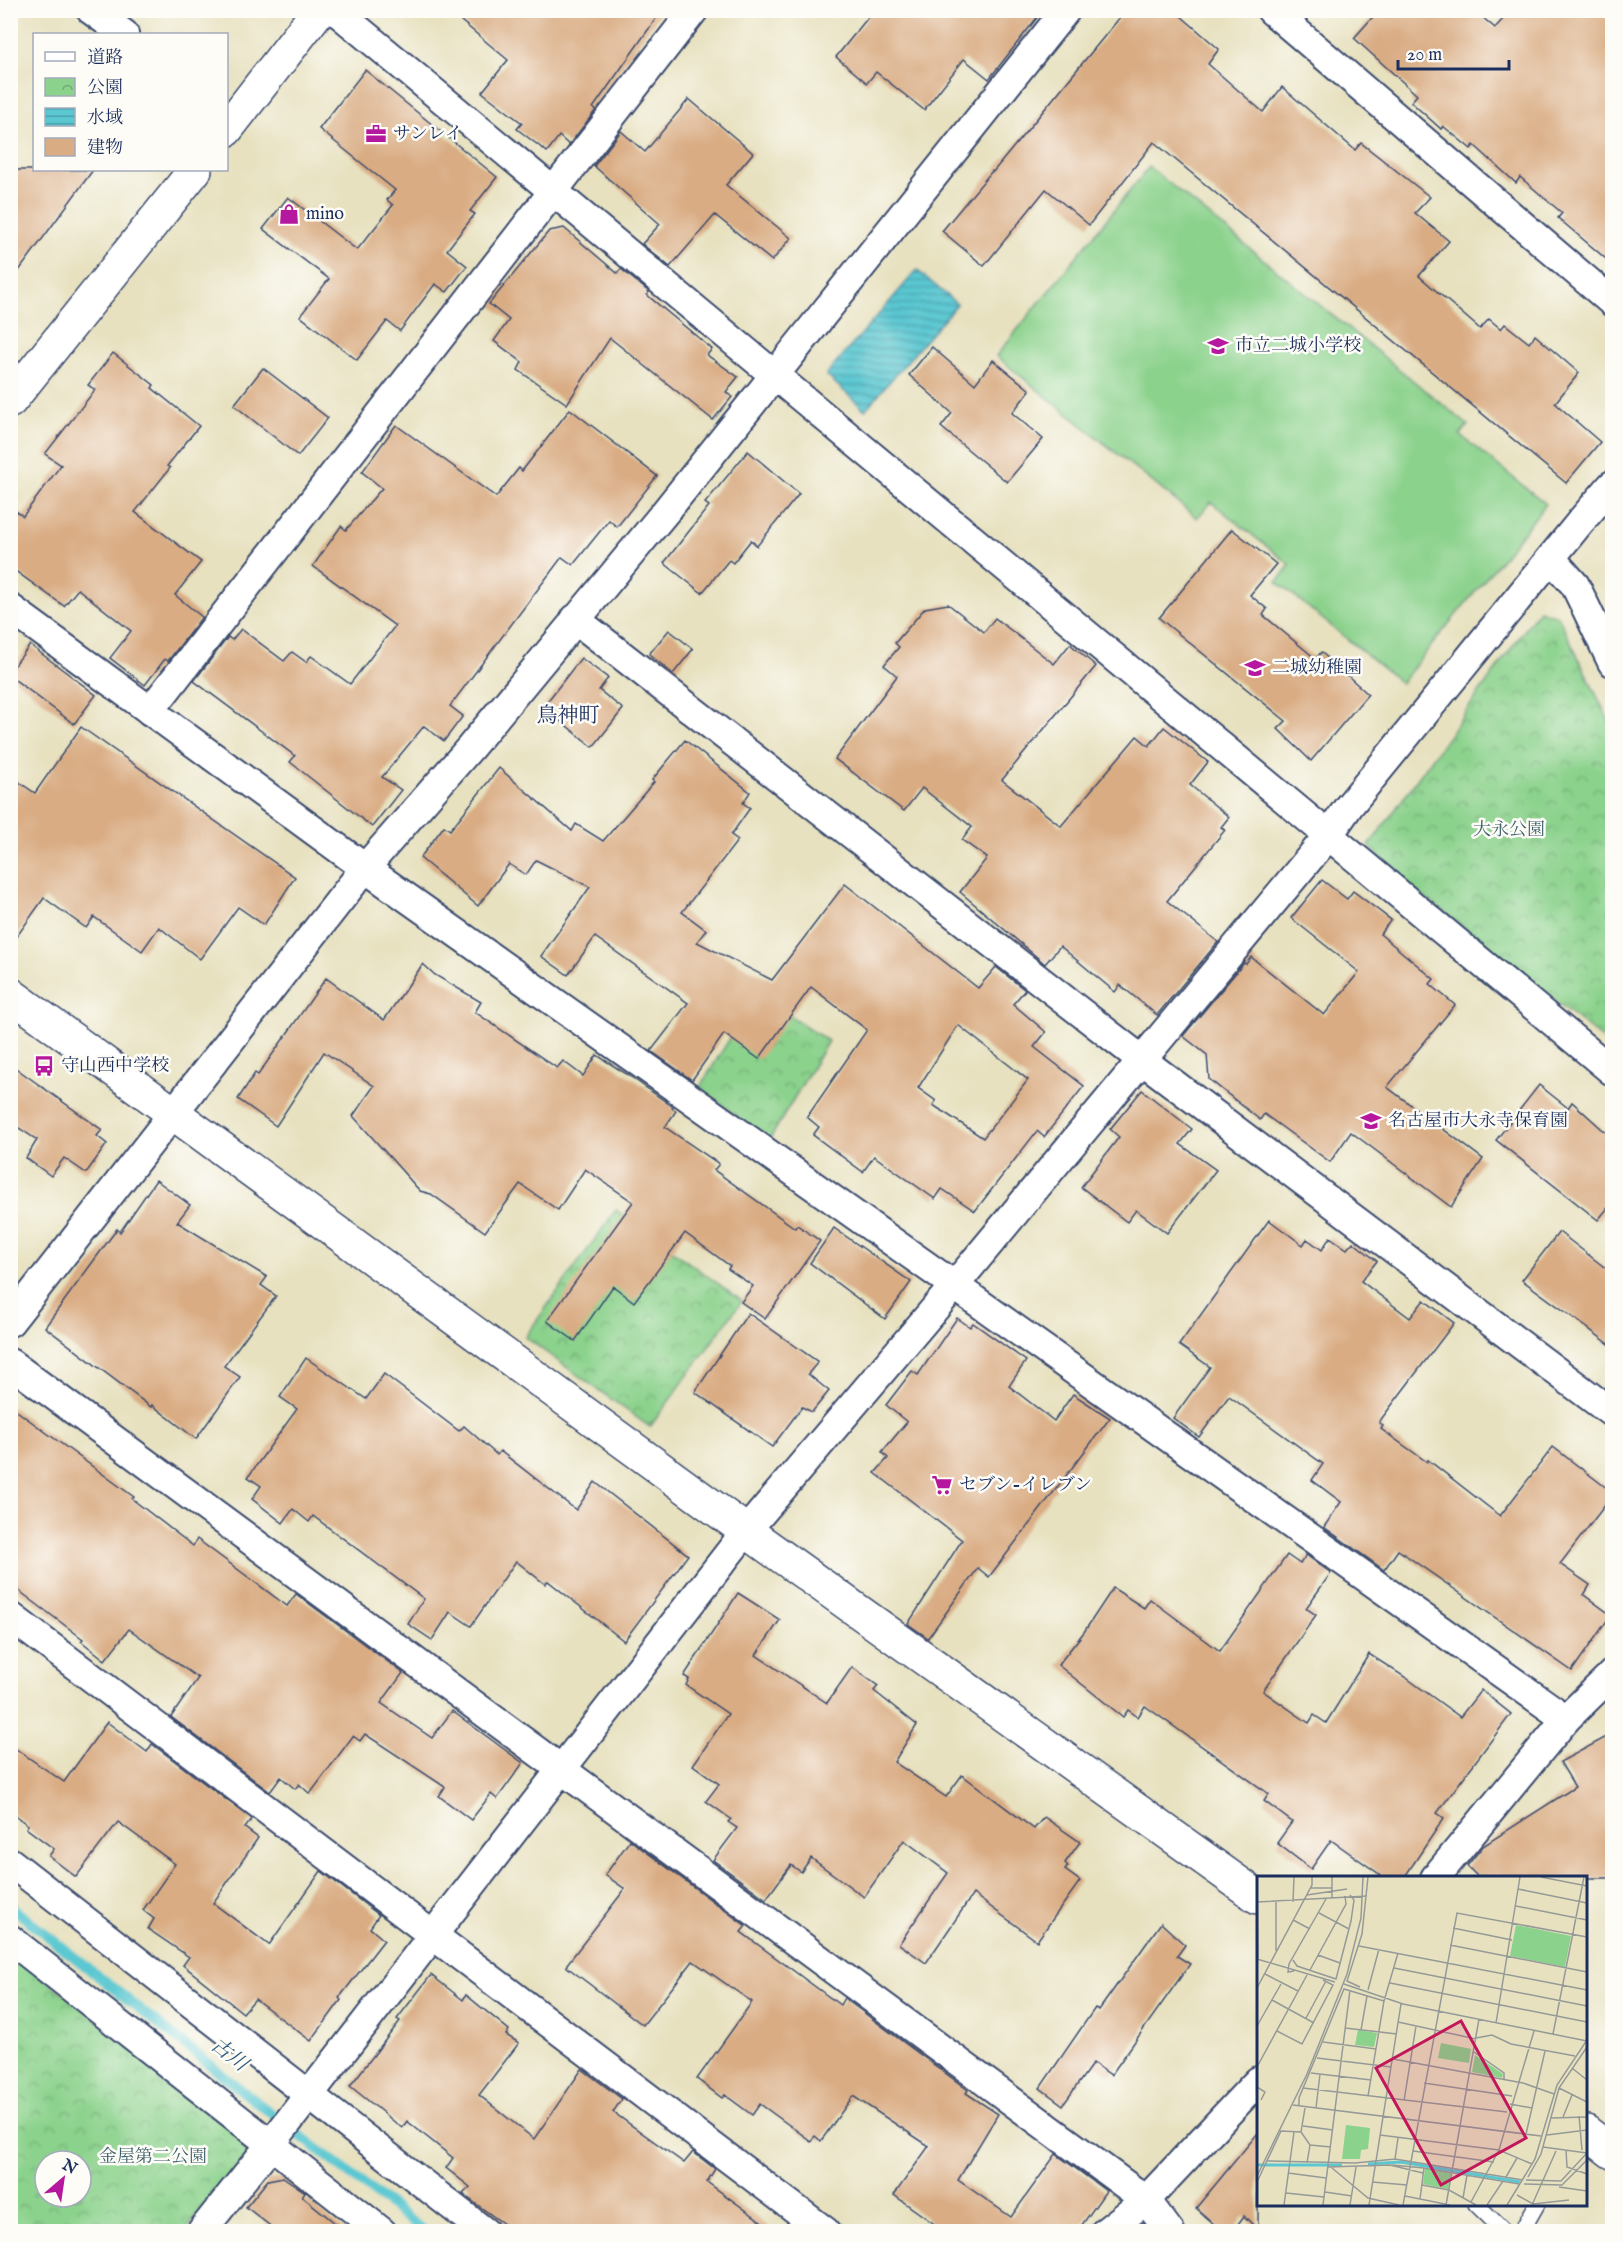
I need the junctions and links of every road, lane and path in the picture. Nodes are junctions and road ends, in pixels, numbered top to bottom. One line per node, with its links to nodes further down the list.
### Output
1 (91, 10): 7 (street)
2 (319, 10): 8 (street)
3 (334, 10): 10 (street)
4 (694, 10): 10 (street)
5 (1066, 10): 12 (street)
6 (1271, 10): 11 (street)
7 (123, 33)
8 (230, 118)
9 (194, 171): 13 (street)
10 (552, 193): 12 (street); 19 (street)
11 (1612, 302)
12 (773, 376): 17 (street); 20 (street)
13 (10, 401)
14 (1612, 485): 15 (street)
15 (1551, 558): 18 (street); 20 (street)
16 (10, 608): 19 (street)
17 (575, 619): 21 (street); 23 (street)
18 (1612, 662)
19 (150, 711): 21 (street)
20 (1328, 836): 23 (street); 24 (street)
21 (365, 868): 25 (street); 26 (street)
22 (10, 994): 25 (street)
23 (1142, 1060): 26 (street); 29 (street)
24 (1612, 1071)
25 (174, 1112): 27 (street); 30 (street)
26 (954, 1286): 30 (street); 33 (street)
27 (10, 1322)
28 (10, 1363): 34 (street)
29 (1612, 1413)
30 (746, 1531): 34 (street); 37 (street)
31 (10, 1616): 38 (street)
32 (1612, 1674): 33 (street)
33 (1566, 1719): 36 (street)
34 (561, 1769): 38 (street); 45 (street)
35 (10, 1862): 41 (street)
36 (1437, 1876)
37 (1257, 1896)
38 (432, 1935): 41 (street); 51 (street)
39 (10, 1939): 43 (street)
40 (1257, 2082): 45 (street)
41 (303, 2100): 43 (street); 50 (street)
42 (1587, 2133): 44 (street)
43 (271, 2144): 48 (street); 49 (street)
44 (1612, 2152)
45 (1146, 2200): 52 (street); 53 (street)
46 (1477, 2206): 54 (lane)
47 (1536, 2206): 55 (lane)
48 (201, 2232)
49 (382, 2232)
50 (485, 2232)
51 (826, 2232)
52 (1105, 2232)
53 (1170, 2232)
54 (1505, 2232)
55 (1521, 2232)

